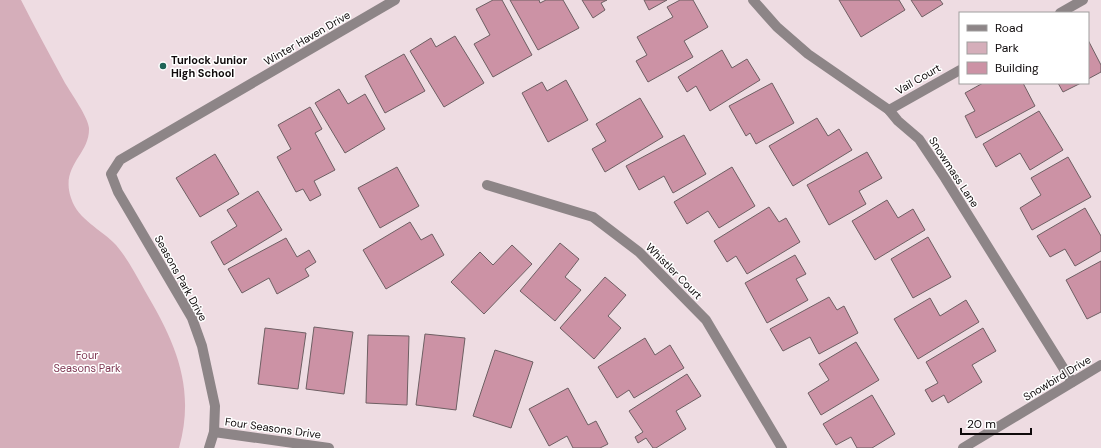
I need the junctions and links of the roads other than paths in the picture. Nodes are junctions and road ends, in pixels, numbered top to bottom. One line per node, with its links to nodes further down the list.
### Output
1 (395, 0): 7 (street, Winter Haven Drive)
2 (753, 0): 6 (street, Snowmass Lane)
3 (1083, 0): 4 (street)
4 (1062, 12)
5 (959, 71): 6 (street, Vail Court)
6 (889, 110): 10 (street, Snowmass Lane)
7 (111, 174): 11 (street, Seasons Park Drive)
8 (487, 184): 14 (street, Whistler Court)
9 (1101, 365): 10 (street, Snowbird Drive)
10 (1072, 382): 15 (street, Snowbird Drive)
11 (214, 432): 12 (street, Seasons Park Drive); 13 (street, Four Seasons Drive)
12 (209, 448)
13 (329, 448)
14 (782, 448)
15 (963, 448)

